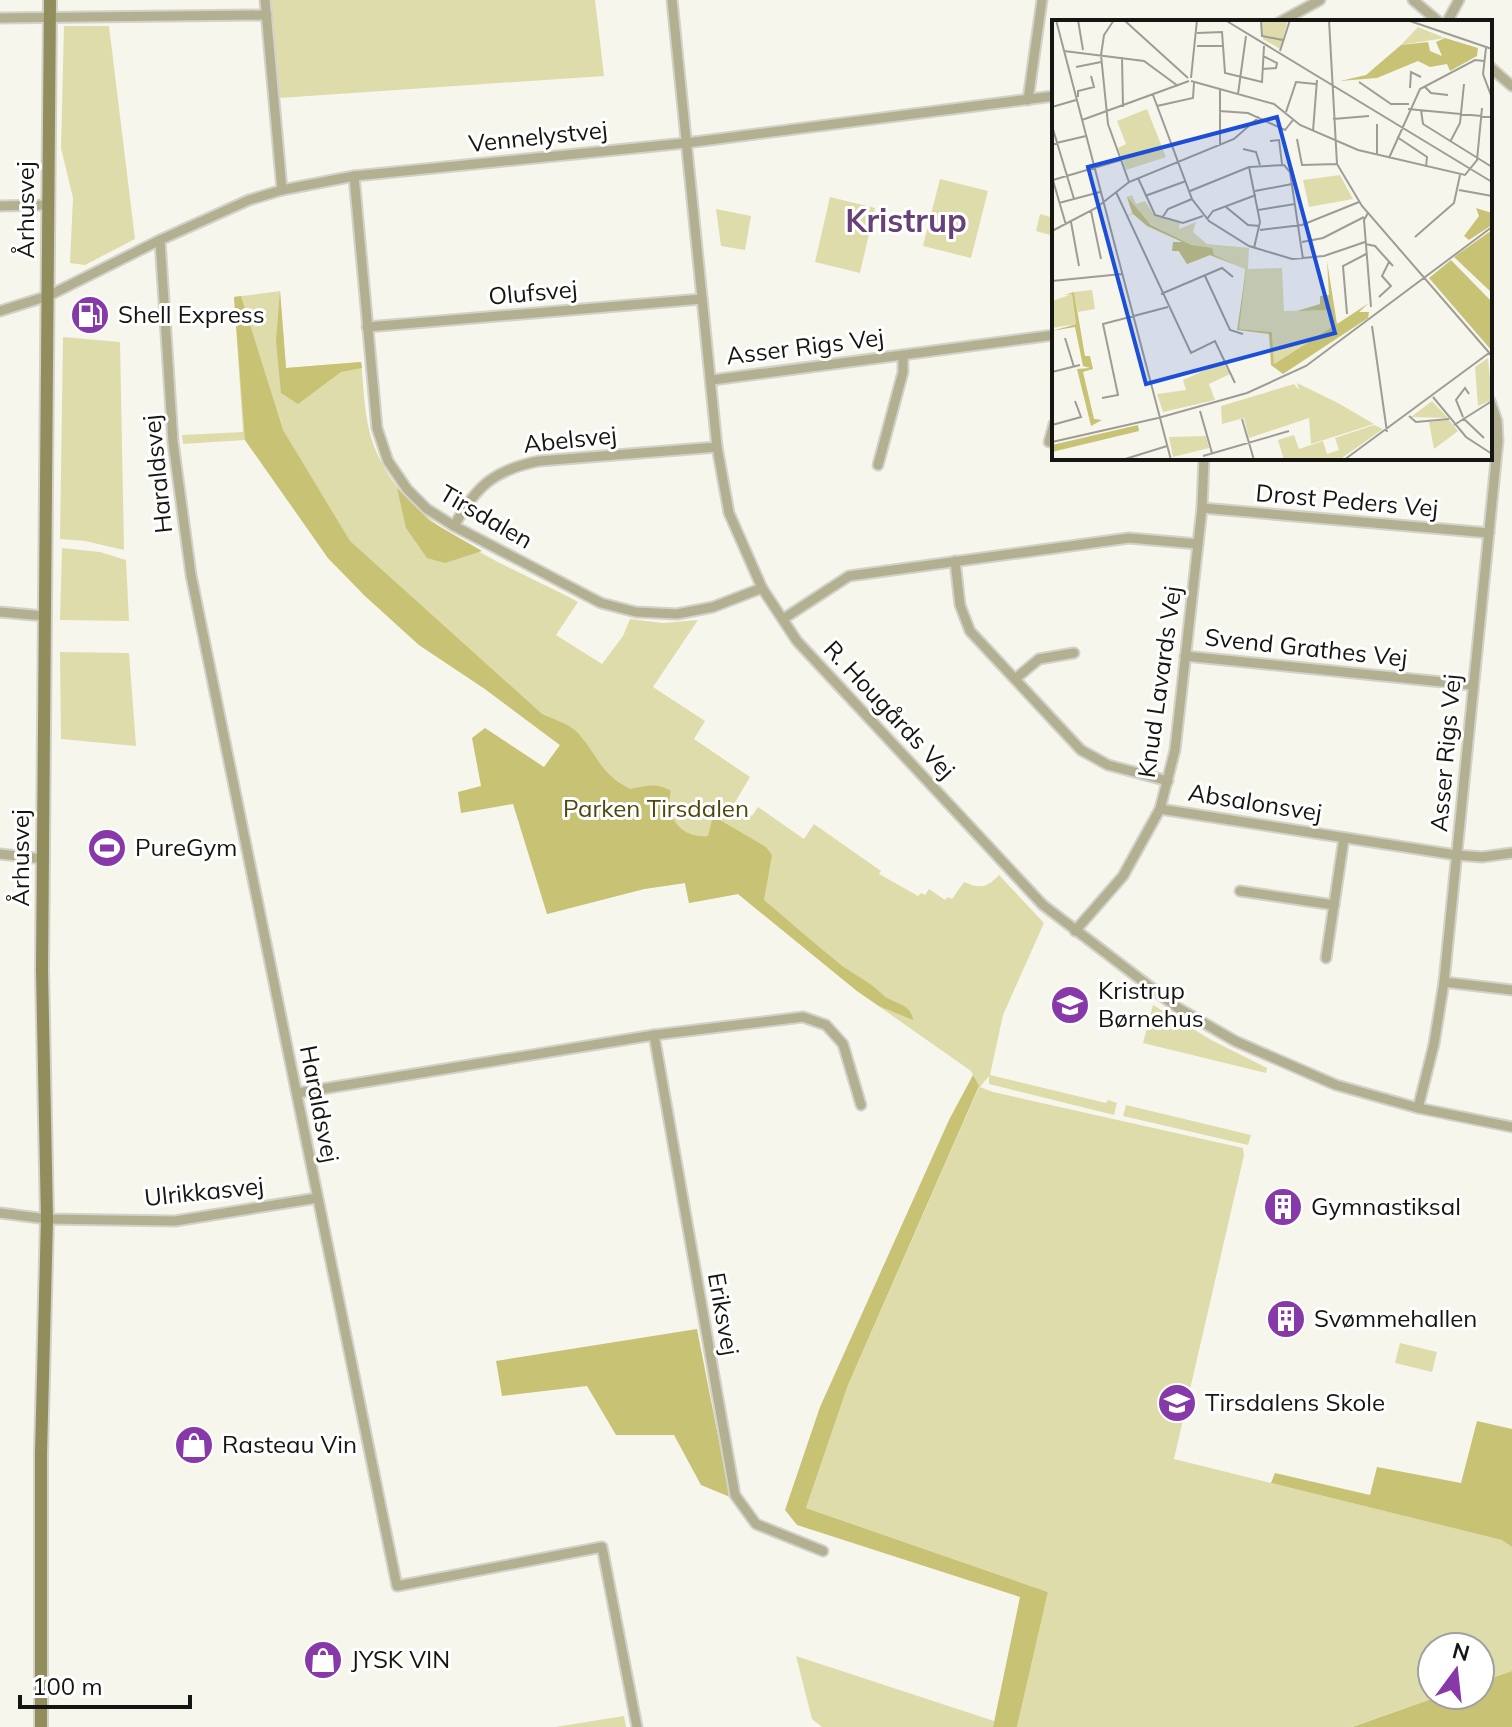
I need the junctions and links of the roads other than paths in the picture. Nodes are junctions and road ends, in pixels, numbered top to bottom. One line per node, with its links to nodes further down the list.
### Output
1 (50, 0): 9 (main road, Århusvej)
2 (265, 0): 8 (street)
3 (672, 0): 18 (street, R. Hougårds Vej)
4 (1042, 0): 17 (street)
5 (1320, 0): 11 (street)
6 (1413, 0): 12 (street)
7 (1459, 0): 13 (street)
8 (267, 15): 9 (street); 20 (street)
9 (50, 17): 10 (street); 21 (main road, Århusvej)
10 (0, 18)
11 (1284, 20)
12 (1437, 20)
13 (1448, 20)
14 (1492, 69): 15 (street)
15 (1512, 86)
16 (1052, 96): 17 (street, Vennelystvej)
17 (1028, 100): 18 (street, Vennelystvej)
18 (686, 143): 19 (street, Vennelystvej); 25 (street, R. Hougårds Vej)
19 (354, 176): 20 (street, Vennelystvej); 27 (street, Tirsdalen)
20 (282, 190): 23 (street, Vennelystvej)
21 (48, 205): 22 (street); 24 (main road, Århusvej)
22 (0, 206)
23 (160, 240): 24 (street, Vennelystvej); 64 (street, Haraldsvej)
24 (48, 296): 26 (street, Vennelystvej); 44 (main road, Århusvej)
25 (702, 299): 27 (street, Olufsvej); 30 (street, R. Hougårds Vej)
26 (0, 311)
27 (367, 327): 38 (street, Tirsdalen)
28 (1052, 335): 29 (street, Asser Rigs Vej)
29 (903, 355): 30 (street, Asser Rigs Vej); 36 (street, Asser Rigs Vej)
30 (712, 380): 34 (street, R. Hougårds Vej)
31 (1492, 407): 39 (street, Asser Rigs Vej)
32 (1052, 431): 33 (street)
33 (1049, 442)
34 (717, 447): 38 (street, Abelsvej); 42 (street, R. Hougårds Vej)
35 (1204, 460): 37 (street, Knud Lavards Vej)
36 (878, 465)
37 (1202, 508): 39 (street, Drost Peders Vej); 40 (street, Knud Lavards Vej)
38 (454, 526): 42 (street, Tirsdalen)
39 (1489, 533): 49 (street, Asser Rigs Vej)
40 (1198, 544): 41 (street); 47 (street, Knud Lavards Vej)
41 (955, 561): 45 (street); 48 (street)
42 (762, 588): 45 (street, R. Hougårds Vej)
43 (0, 612): 44 (street)
44 (44, 616): 56 (main road, Århusvej)
45 (783, 619): 59 (street, R. Hougårds Vej)
46 (1074, 653): 48 (street)
47 (1185, 656): 49 (street, Svend Grathes Vej); 50 (street, Knud Lavards Vej)
48 (1015, 679): 50 (street)
49 (1472, 685): 55 (street, Asser Rigs Vej)
50 (1168, 781): 51 (street, Knud Lavards Vej)
51 (1160, 809): 52 (street, Absalonsvej); 59 (street, Knud Lavards Vej)
52 (1344, 838): 55 (street, Absalonsvej); 58 (street, Absalonsvej)
53 (1512, 853): 55 (street, Absalonsvej)
54 (0, 854): 56 (street)
55 (1456, 855): 61 (street, Asser Rigs Vej)
56 (43, 859): 70 (main road, Århusvej)
57 (1240, 891): 58 (street)
58 (1334, 905): 60 (street, Absalonsvej)
59 (1075, 931): 66 (street, R. Hougårds Vej)
60 (1326, 958)
61 (1444, 982): 62 (street); 66 (street, Asser Rigs Vej)
62 (1512, 990)
63 (654, 1035): 64 (street); 65 (street); 71 (street, Eriksvej)
64 (297, 1093): 68 (street, Haraldsvej)
65 (861, 1105)
66 (1418, 1108): 67 (street, R. Hougårds Vej)
67 (1512, 1127)
68 (317, 1198): 70 (street, Ulrikkasvej); 73 (street, Haraldsvej)
69 (0, 1213): 70 (street, Ulrikkasvej)
70 (47, 1219): 72 (main road, Århusvej)
71 (823, 1551)
72 (40, 1723)
73 (637, 1727)

